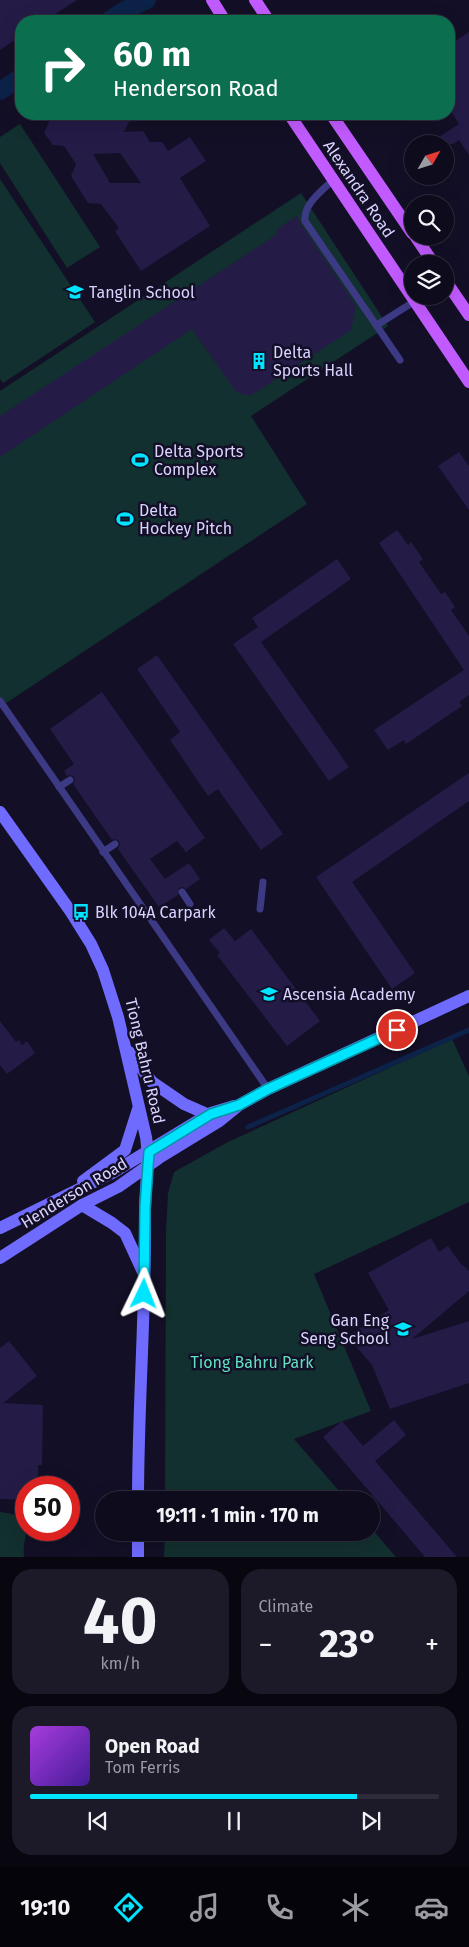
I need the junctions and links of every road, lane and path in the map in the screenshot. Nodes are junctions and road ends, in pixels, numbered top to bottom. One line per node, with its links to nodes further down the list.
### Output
1 (212, 0): 3 (main road)
2 (256, 0): 4 (main road)
3 (222, 15)
4 (265, 15)
5 (293, 120): 7 (main road, Alexandra Road)
6 (335, 120): 8 (main road, Alexandra Road)
7 (334, 179): 9 (main road, Alexandra Road); 14 (lane)
8 (404, 220)
9 (404, 285)
10 (454, 293): 13 (main road)
11 (410, 305): 14 (lane)
12 (417, 305): 16 (main road, Alexandra Road)
13 (469, 315)
14 (376, 325): 15 (lane)
15 (400, 360)
16 (469, 382)
17 (0, 701): 19 (lane)
18 (70, 780): 19 (lane)
19 (59, 787): 22 (lane)
20 (0, 812): 28 (main road, Tiong Bahru Road)
21 (115, 844): 22 (lane)
22 (103, 852): 29 (lane)
23 (263, 882): 26 (lane)
24 (182, 892): 25 (lane)
25 (190, 904)
26 (260, 909)
27 (469, 996): 29 (main road, Henderson Road)
28 (126, 1048): 31 (main road, Tiong Bahru Road); 32 (main road)
29 (268, 1089): 30 (main road, Henderson Road)
30 (239, 1105): 32 (main road, Henderson Road); 34 (main road, Henderson Road)
31 (139, 1107): 33 (main road, Tiong Bahru Road); 36 (main road)
32 (209, 1115): 33 (main road, Henderson Road)
33 (149, 1152): 34 (main road, Tiong Bahru Road); 36 (main road, Henderson Road)
34 (148, 1166): 35 (main road, Henderson Road); 39 (main road, Tiong Bahru Road)
35 (82, 1205): 38 (main road, Henderson Road); 39 (main road)
36 (23, 1217): 37 (main road, Henderson Road)
37 (0, 1228)
38 (0, 1258)
39 (146, 1276): 40 (main road, Tiong Bahru Road)
40 (138, 1491)
41 (138, 1541): 42 (main road)
42 (138, 1557)

